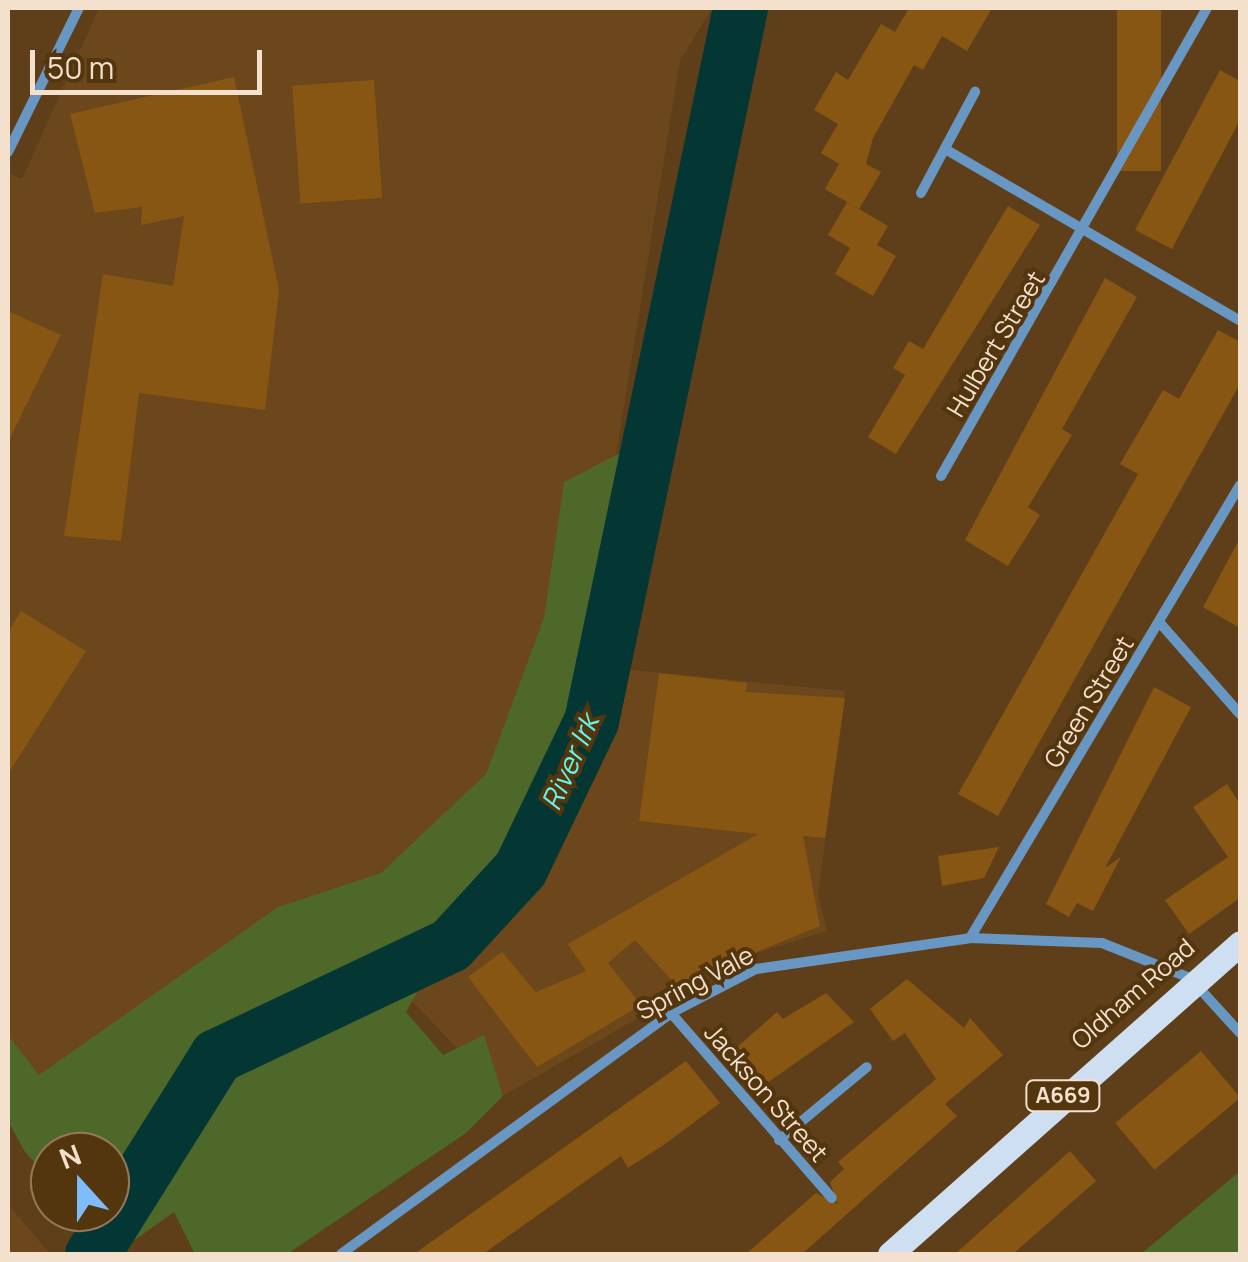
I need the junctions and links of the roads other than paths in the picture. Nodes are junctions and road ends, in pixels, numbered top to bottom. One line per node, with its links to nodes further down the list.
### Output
1 (79, 8): 5 (street)
2 (1206, 8): 7 (street, Hulbert Street)
3 (975, 92): 4 (street)
4 (944, 149): 6 (street); 7 (street)
5 (10, 153)
6 (921, 193)
7 (1086, 232): 8 (street); 9 (street, Hulbert Street)
8 (1240, 321)
9 (940, 476)
10 (1240, 485): 11 (street, Green Street)
11 (1160, 623): 12 (street); 13 (street, Green Street)
12 (1240, 714)
13 (970, 938): 15 (street, Spring Vale); 16 (street, Spring Vale)
14 (1240, 942): 15 (main road, Oldham Road / A669)
15 (1190, 978): 17 (street); 22 (main road, Oldham Road / A669)
16 (671, 1013): 19 (street, Jackson Street); 21 (street, Spring Vale)
17 (1240, 1033)
18 (867, 1067): 19 (street)
19 (778, 1140): 20 (street, Jackson Street)
20 (832, 1198)
21 (341, 1254)
22 (890, 1254)

